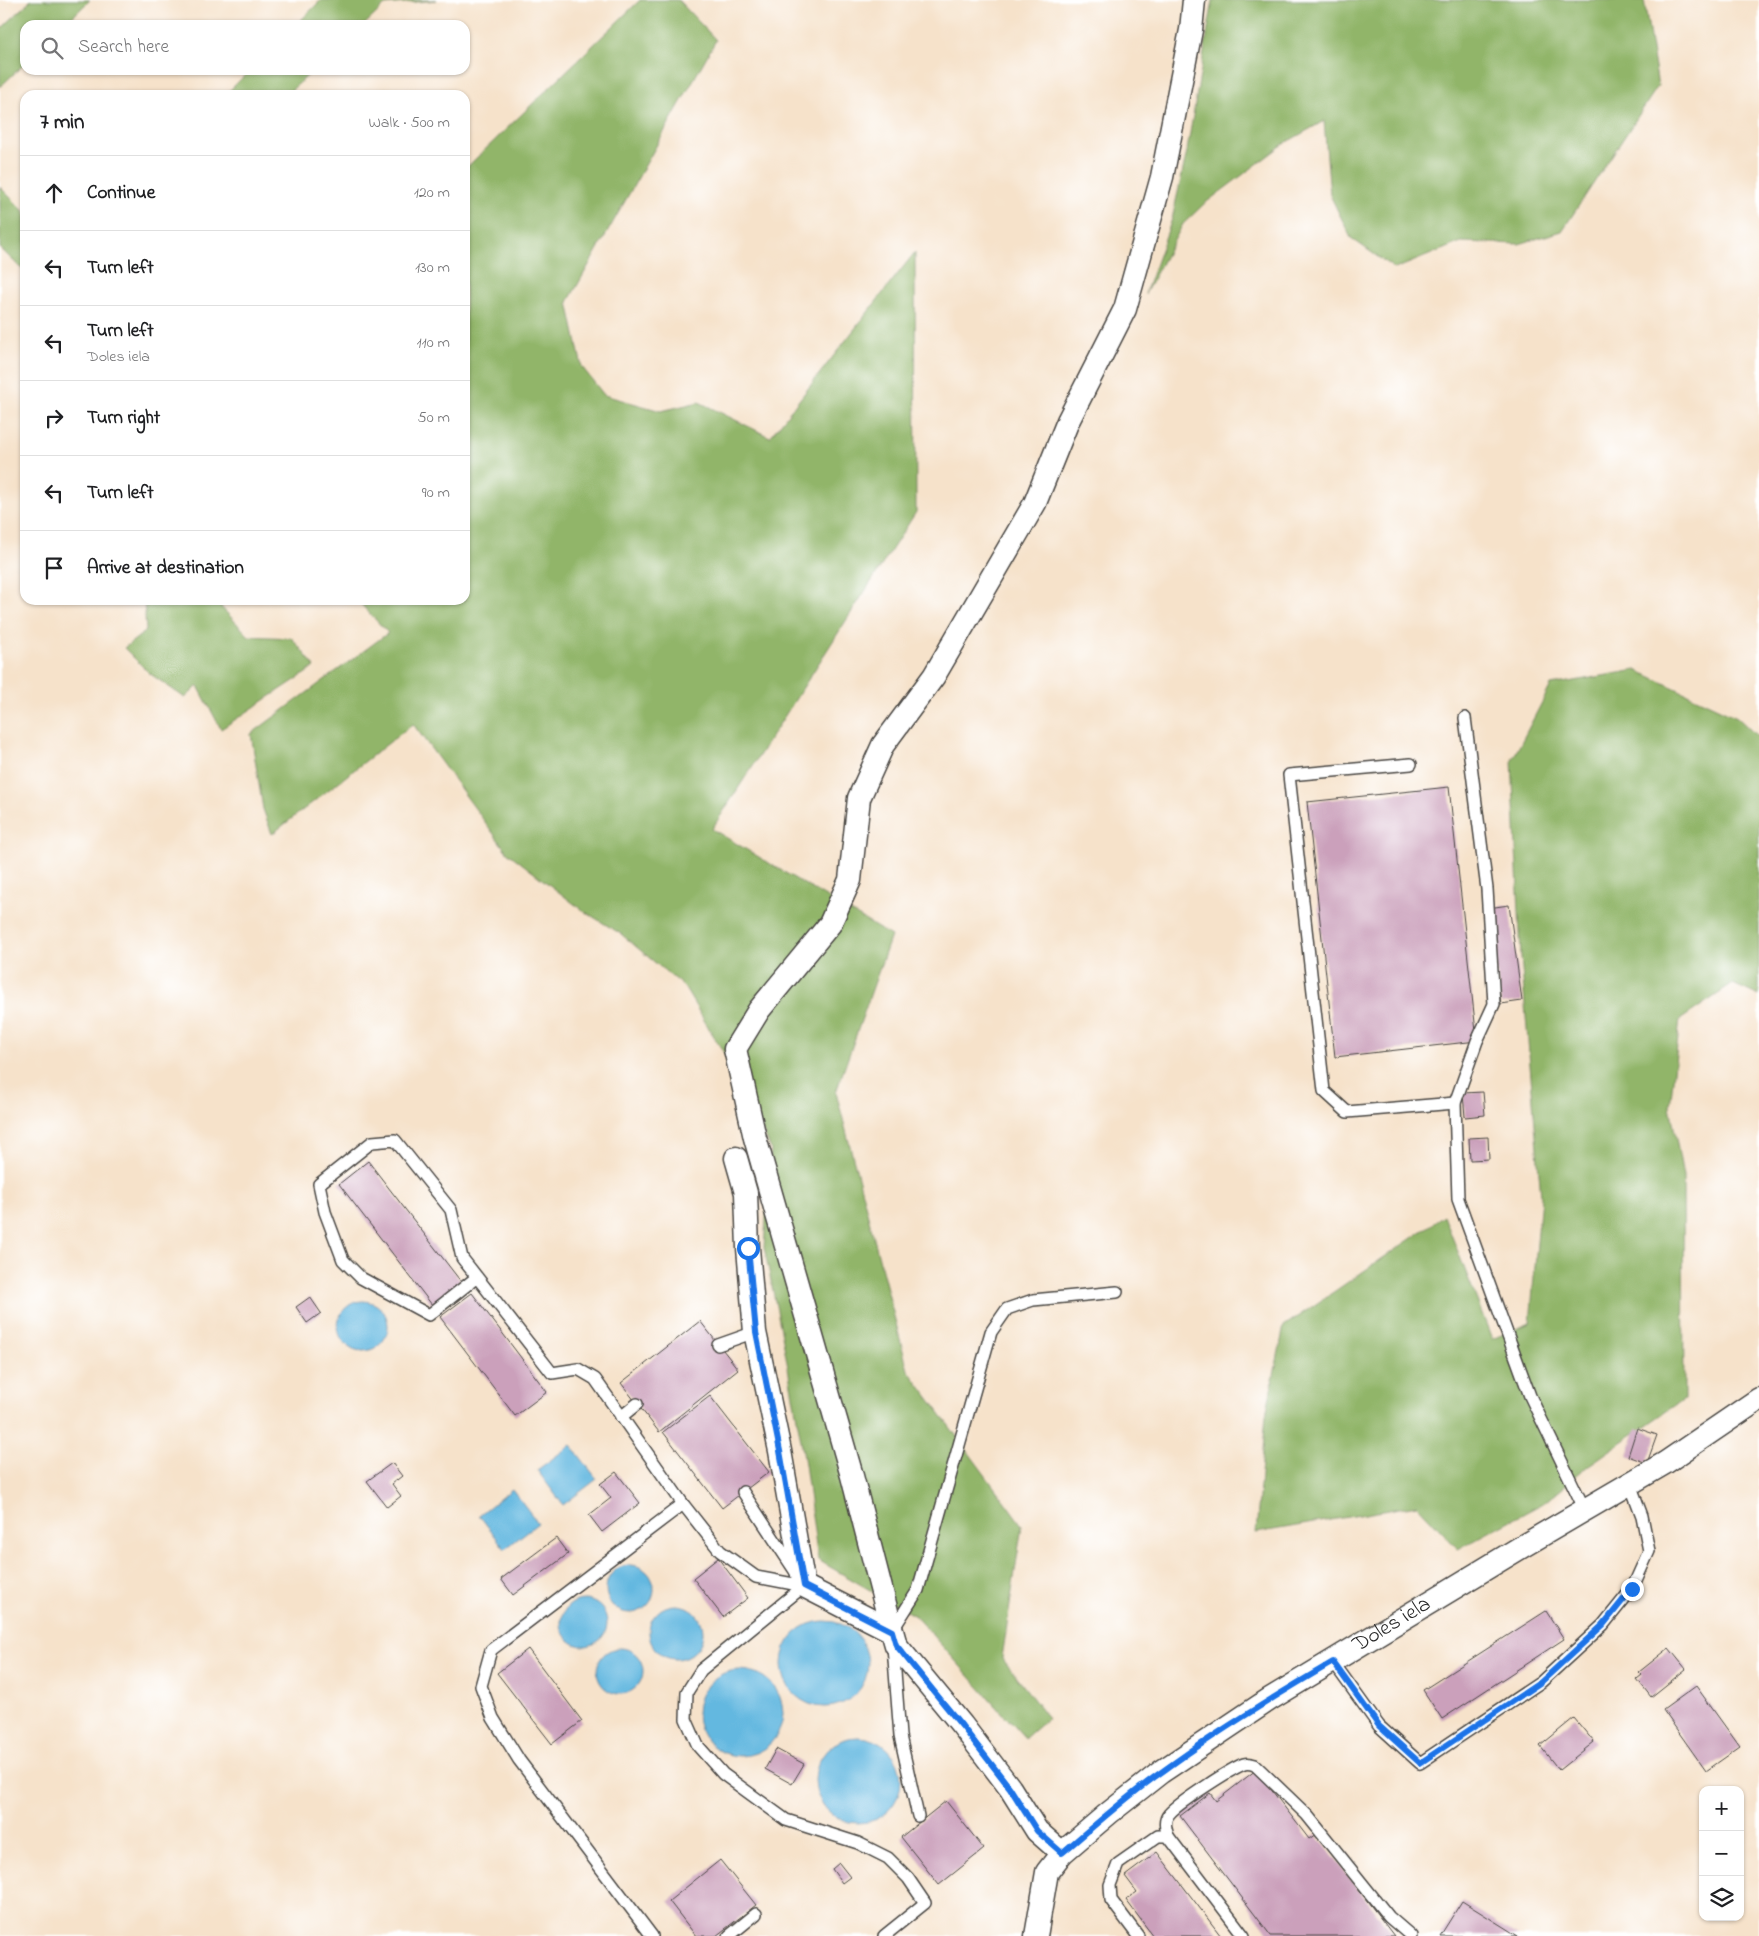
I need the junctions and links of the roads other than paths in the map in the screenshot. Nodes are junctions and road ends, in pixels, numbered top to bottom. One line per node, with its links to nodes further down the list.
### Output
1 (1194, 0): 18 (street)
2 (1465, 718): 4 (lane)
3 (1411, 764): 4 (lane)
4 (1455, 1103): 16 (lane)
5 (736, 1158): 8 (street)
6 (477, 1277): 6 (lane); 12 (lane)
7 (1117, 1292): 18 (lane)
8 (756, 1332): 9 (lane); 17 (street)
9 (718, 1345)
10 (1759, 1399): 13 (street, Doles iela)
11 (637, 1404): 12 (lane)
12 (621, 1416): 15 (lane)
13 (1630, 1484): 16 (street, Doles iela); 19 (lane)
14 (743, 1492): 17 (lane)
15 (683, 1504): 17 (lane); 24 (lane)
16 (1585, 1510): 19 (street, Doles iela)
17 (804, 1586): 18 (street); 26 (lane)
18 (892, 1631): 20 (lane); 22 (street)
19 (1333, 1662): 22 (street, Doles iela)
20 (918, 1816)
21 (1168, 1836): 28 (lane); 29 (lane); 30 (lane)
22 (1062, 1853): 27 (street, Doles iela)
23 (756, 1914): 25 (lane)
24 (652, 1936)
25 (729, 1936)
26 (884, 1936)
27 (1036, 1936)
28 (1138, 1936)
29 (1244, 1936)
30 (1411, 1936)

